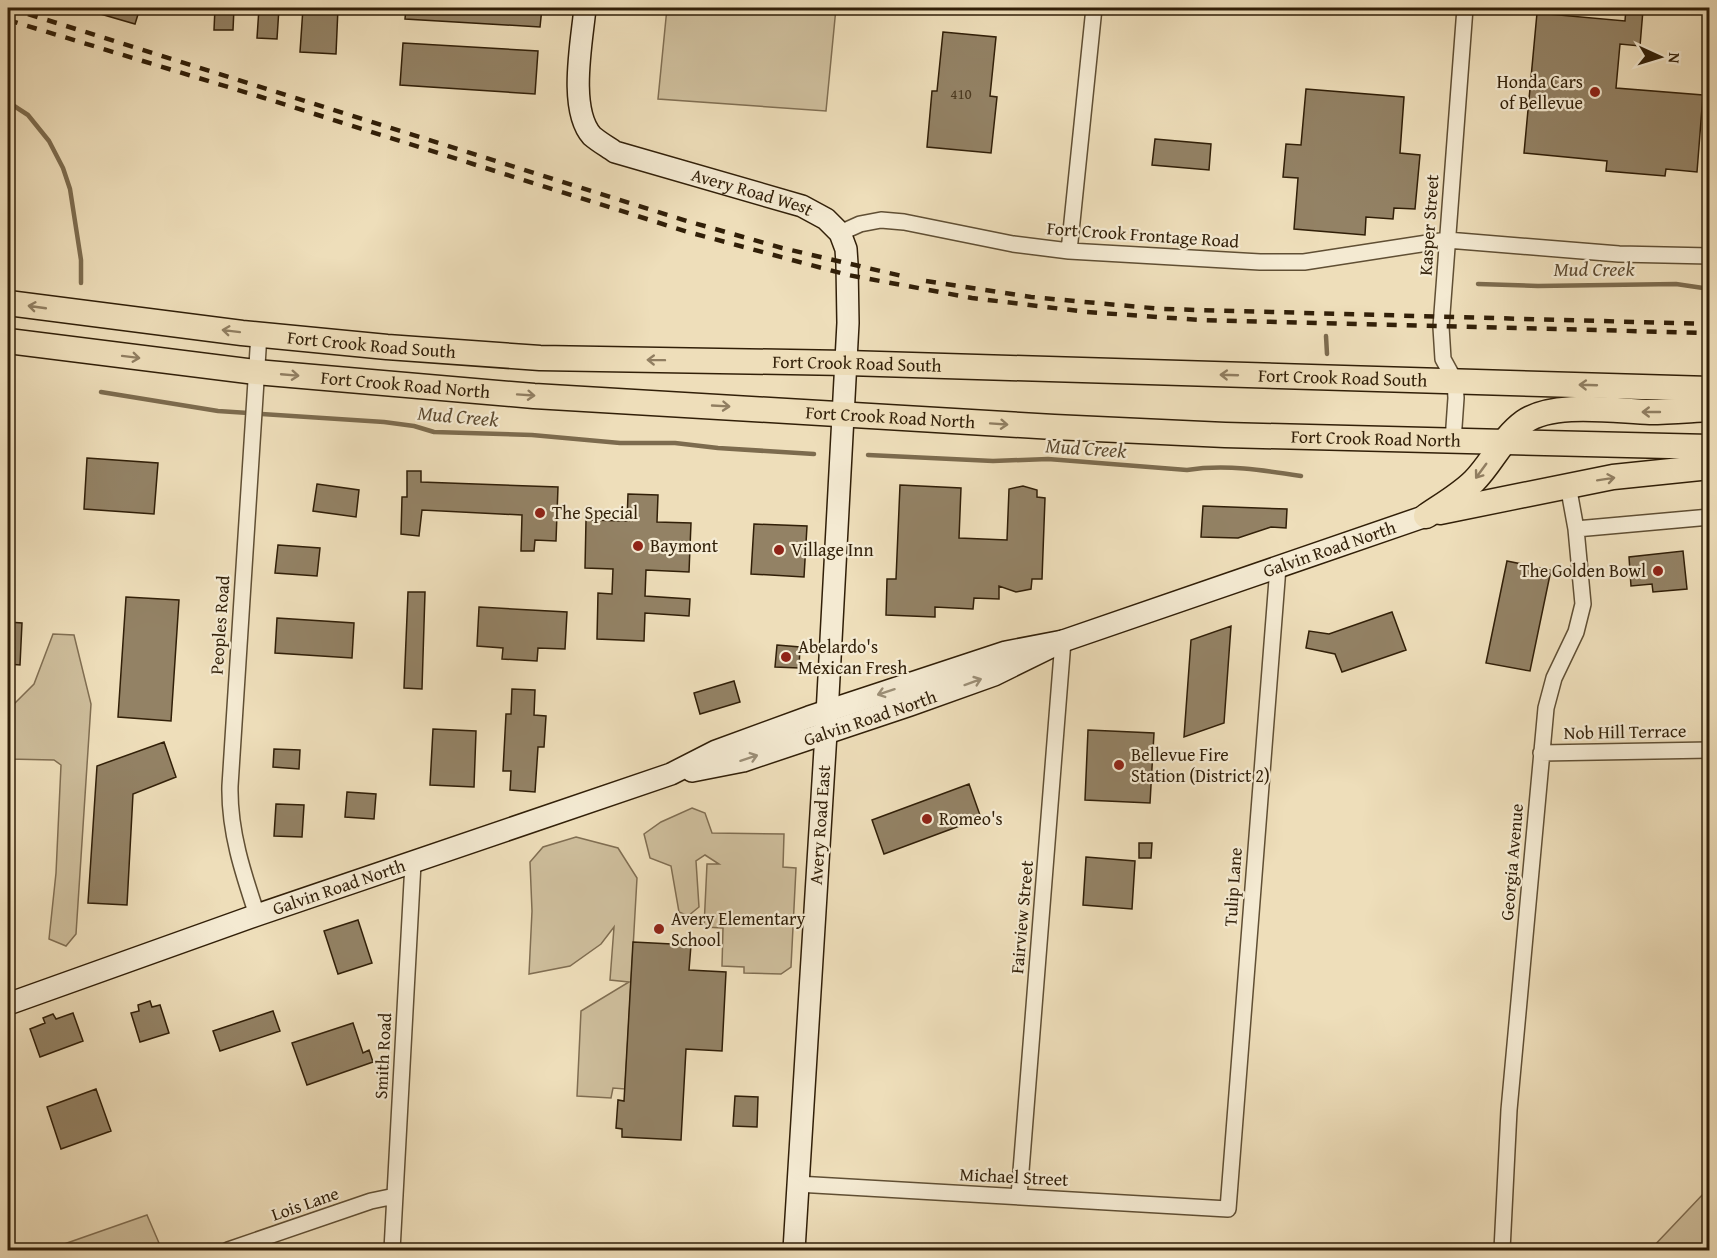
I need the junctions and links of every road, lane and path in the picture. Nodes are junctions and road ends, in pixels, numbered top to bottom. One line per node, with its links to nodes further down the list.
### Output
1 (585, 8): 4 (main road, Avery Road West)
2 (1094, 8): 6 (street)
3 (1465, 8): 5 (street, Kasper Street)
4 (840, 233): 6 (street, Fort Crook Frontage Road); 11 (main road)
5 (1447, 240): 6 (street, Fort Crook Frontage Road); 7 (street, Fort Crook Frontage Road); 13 (street, Kasper Street)
6 (1069, 251)
7 (1710, 256)
8 (8, 303): 9 (main road, Fort Crook Road South, one-way to 8)
9 (259, 334): 11 (main road, Fort Crook Road South, one-way to 9); 12 (street, Peoples Road)
10 (8, 341): 12 (main road, Fort Crook Road North, one-way to 12)
11 (847, 363): 13 (main road, Fort Crook Road South, one-way to 11); 16 (main road, Avery Road East)
12 (256, 372): 16 (main road, Fort Crook Road North, one-way to 16); 33 (street, Peoples Road)
13 (1455, 381): 14 (main road, Fort Crook Road South, one-way to 13); 17 (street, Kasper Street)
14 (1710, 389)
15 (1710, 409): 18 (main road, one-way to 18)
16 (844, 414): 17 (main road, Fort Crook Road North, one-way to 17); 27 (main road, Avery Road East)
17 (1453, 441): 18 (main road, Fort Crook Road North)
18 (1503, 442): 19 (main road, Fort Crook Road North); 22 (main road, one-way to 22)
19 (1710, 447)
20 (1710, 467): 21 (main road, one-way to 20)
21 (1568, 485): 22 (main road); 24 (street, Georgia Avenue)
22 (1425, 516): 25 (main road, Galvin Road North)
23 (1710, 518): 24 (street)
24 (1576, 529): 30 (street, Georgia Avenue)
25 (1278, 567): 26 (main road, Galvin Road North); 38 (street, Tulip Lane)
26 (1063, 641): 27 (main road, Galvin Road North, one-way to 27); 28 (main road, Galvin Road North, one-way to 26); 37 (street, Fairview Street)
27 (828, 711): 28 (main road, Avery Road East); 31 (main road, Galvin Road North)
28 (826, 733): 31 (main road, Galvin Road North, one-way to 28); 35 (main road, Avery Road East)
29 (1710, 750): 30 (street, Nob Hill Terrace)
30 (1541, 753): 42 (street, Georgia Avenue)
31 (671, 774): 32 (main road, Galvin Road North)
32 (412, 863): 33 (main road, Galvin Road North); 36 (street, Smith Road)
33 (257, 915): 34 (main road, Galvin Road North)
34 (8, 1004)
35 (797, 1184): 37 (street, Michael Street); 41 (main road, Avery Road East)
36 (395, 1196): 39 (street, Lois Lane); 40 (street, Smith Road)
37 (1019, 1196): 38 (street, Michael Street)
38 (1228, 1209)
39 (228, 1251)
40 (392, 1251)
41 (794, 1251)
42 (1502, 1251)

